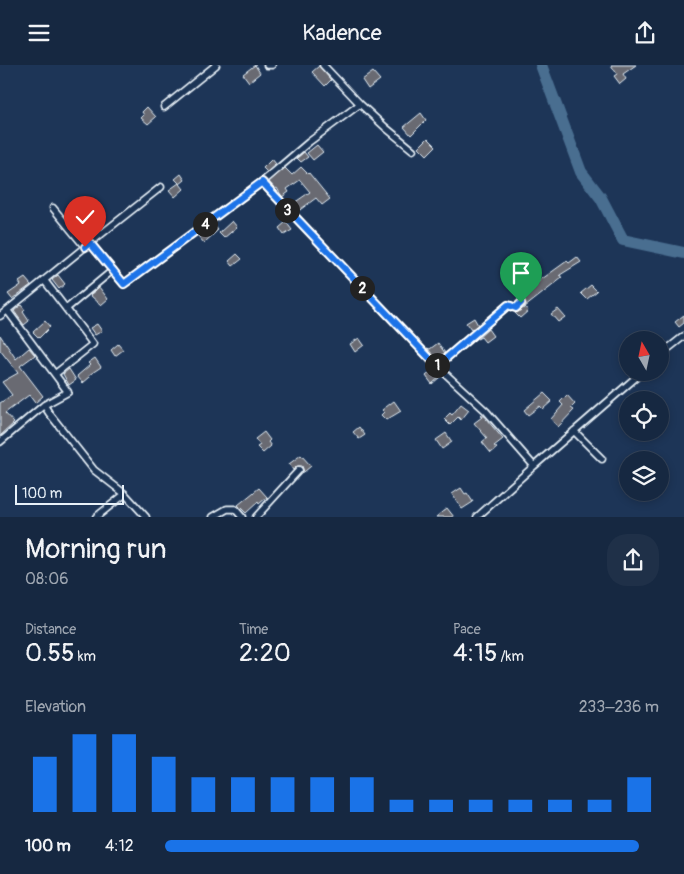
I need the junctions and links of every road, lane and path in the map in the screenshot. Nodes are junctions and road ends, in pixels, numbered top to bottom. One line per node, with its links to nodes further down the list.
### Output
1 (216, 65): 6 (street)
2 (267, 65): 3 (street)
3 (272, 65)
4 (323, 65): 5 (street)
5 (360, 104): 7 (street); 8 (street)
6 (164, 107)
7 (413, 150)
8 (262, 182): 12 (street); 20 (street)
9 (161, 187): 11 (street)
10 (53, 208): 11 (street)
11 (87, 245): 12 (street); 13 (street)
12 (113, 270): 15 (street)
13 (44, 280): 15 (street); 16 (street)
14 (521, 303): 20 (street)
15 (66, 309): 21 (street)
16 (7, 310): 17 (street); 21 (street)
17 (0, 316)
18 (684, 336): 19 (street)
19 (669, 348)
20 (437, 366): 27 (street)
21 (55, 374): 23 (street)
22 (632, 381): 24 (street)
23 (44, 405): 25 (street); 29 (street)
24 (574, 431): 26 (street); 27 (street)
25 (0, 442)
26 (602, 459)
27 (534, 466): 35 (street)
28 (299, 470): 34 (street)
29 (125, 494): 30 (street); 31 (street)
30 (96, 517)
31 (146, 517)
32 (213, 517): 33 (street)
33 (242, 517)
34 (256, 517)
35 (477, 517)

